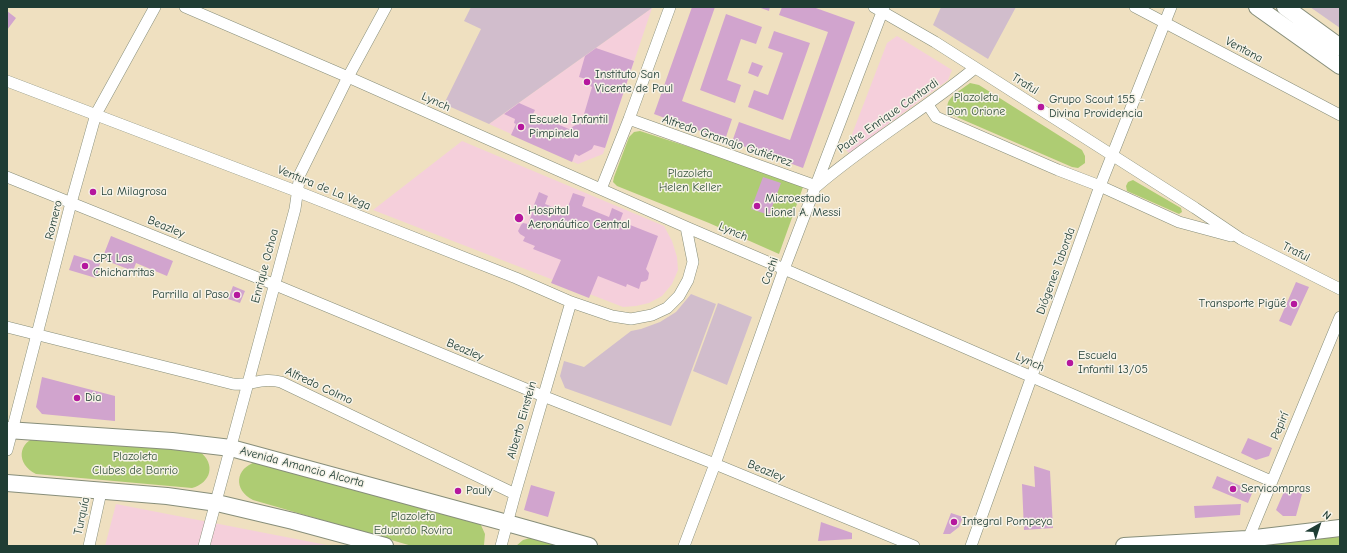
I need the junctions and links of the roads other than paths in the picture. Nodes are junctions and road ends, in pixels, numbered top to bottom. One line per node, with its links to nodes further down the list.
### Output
1 (155, 7): 17 (street, Romero)
2 (185, 7): 14 (street, Lynch)
3 (386, 7): 14 (street, Enrique Ochoa)
4 (670, 7): 19 (street)
5 (1135, 7): 10 (street, Ventana)
6 (1171, 7): 10 (street, Diógenes Taborda)
7 (1257, 7): 12 (main road)
8 (1285, 7): 11 (main road)
9 (880, 8): 13 (street, Traful); 22 (street, Cachi)
10 (1164, 22): 18 (street, Ventana); 20 (street, Diógenes Taborda)
11 (1340, 47)
12 (1340, 66)
13 (975, 68): 16 (street, Padre Enrique Contardi); 20 (street, Traful)
14 (348, 77): 24 (street, Lynch); 25 (street, Enrique Ochoa)
15 (7, 81): 17 (street, Ventura de La Vega)
16 (928, 104): 22 (street, Padre Enrique Contardi); 23 (street, Traful)
17 (96, 114): 25 (street, Ventura de La Vega); 26 (street, Romero)
18 (1340, 115)
19 (629, 119): 22 (street, Alfredo Gramajo Gutiérrez); 24 (street)
20 (1112, 155): 23 (street, Diógenes Taborda); 28 (street, Traful)
21 (7, 177): 26 (street, Beazley)
22 (816, 186): 29 (street, Cachi)
23 (1100, 186): 28 (street, Traful); 36 (street, Diógenes Taborda)
24 (601, 189): 27 (street, Lynch)
25 (296, 191): 30 (street, Enrique Ochoa); 32 (street, Ventura de La Vega)
26 (71, 203): 30 (street, Beazley); 35 (street, Romero)
27 (686, 227): 29 (street, Lynch); 32 (street, Ventura de La Vega)
28 (1241, 239): 31 (street, Traful)
29 (784, 268): 36 (street, Lynch); 42 (street, Cachi)
30 (273, 284): 37 (street, Enrique Ochoa); 38 (street, Beazley)
31 (1340, 289)
32 (571, 302): 38 (street, Alberto Einstein)
33 (1340, 316): 43 (street, Pepirí)
34 (7, 327): 35 (street, Alfredo Colmo)
35 (38, 335): 37 (street, Alfredo Colmo); 39 (street, Romero)
36 (1031, 377): 43 (street, Lynch); 58 (street, Diógenes Taborda)
37 (249, 384): 40 (street, Enrique Ochoa); 46 (street, Alfredo Colmo)
38 (543, 396): 42 (street, Beazley); 46 (street, Alberto Einstein)
39 (10, 430): 40 (main road, Avenida Amancio Alcorta); 41 (street, Romero)
40 (231, 448): 47 (street, Enrique Ochoa); 48 (main road, Avenida Amancio Alcorta)
41 (7, 450)
42 (715, 464): 56 (street, Cachi); 57 (street, Beazley)
43 (1271, 481): 50 (street, Pepirí)
44 (7, 483): 45 (main road)
45 (101, 492): 47 (main road); 51 (street, Turquía)
46 (515, 494): 48 (street, Alberto Einstein)
47 (217, 503): 52 (street, Enrique Ochoa); 53 (main road)
48 (507, 522): 54 (street, Alberto Einstein); 55 (main road, Avenida Amancio Alcorta)
49 (1340, 528): 50 (main road)
50 (1246, 542): 59 (main road)
51 (89, 546)
52 (204, 546)
53 (385, 546)
54 (501, 546)
55 (590, 546)
56 (684, 546)
57 (914, 546)
58 (971, 546)
59 (1124, 546)

